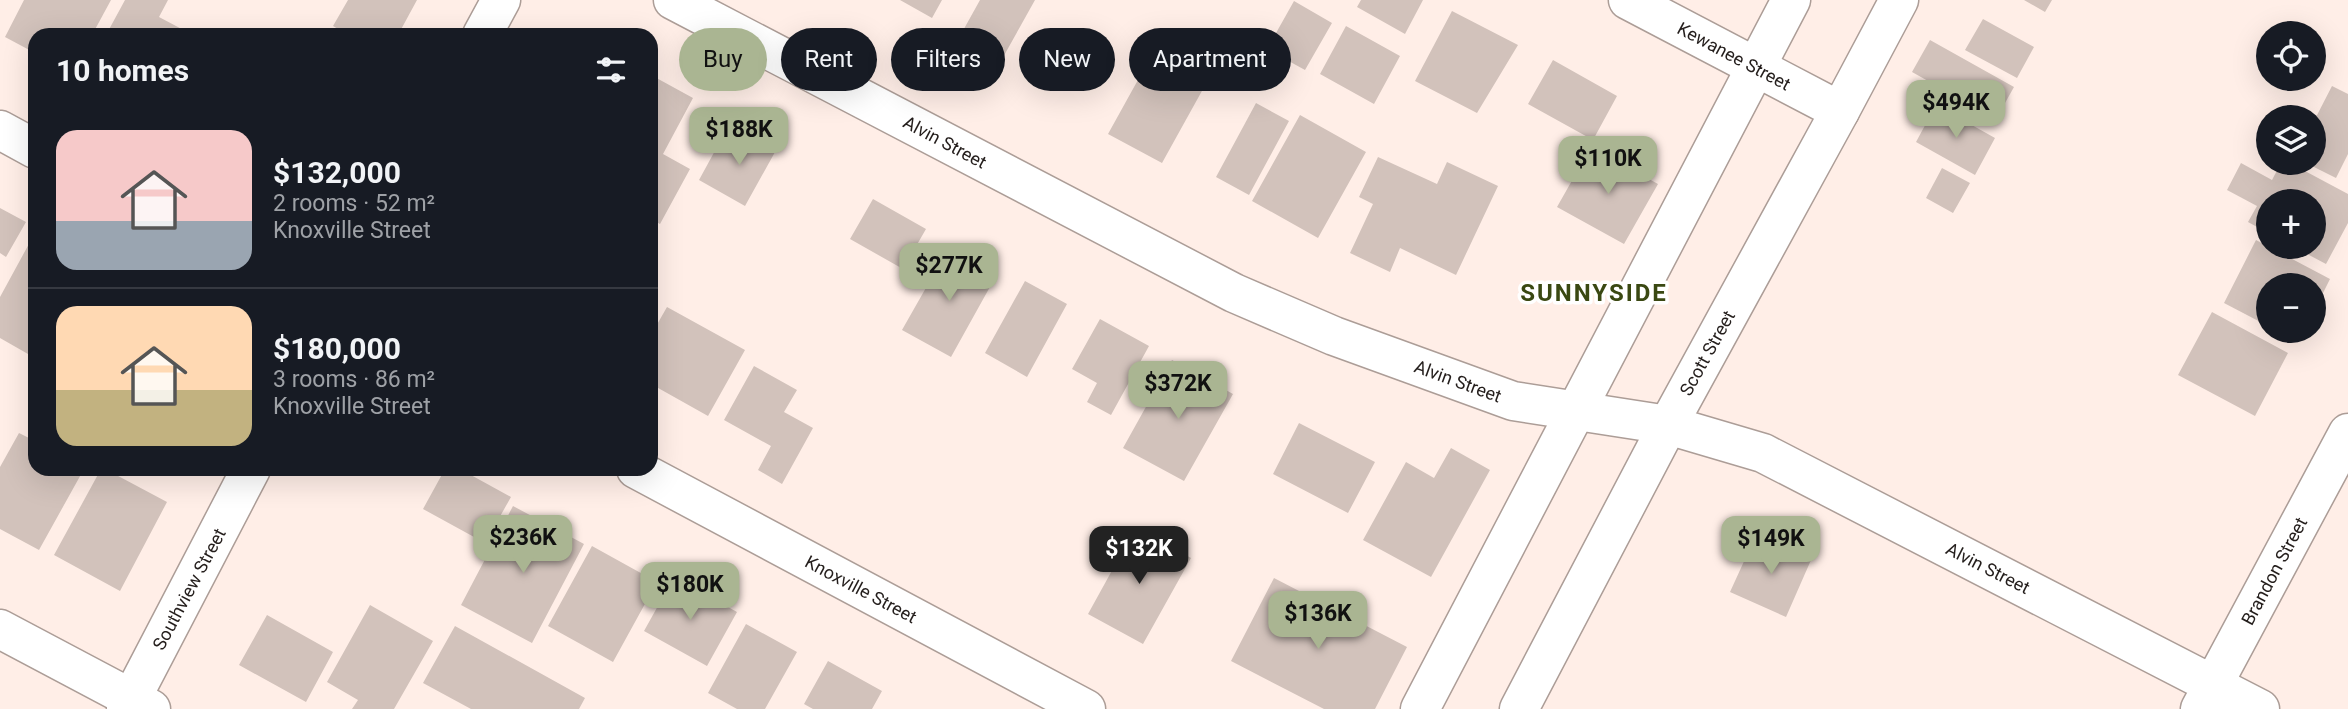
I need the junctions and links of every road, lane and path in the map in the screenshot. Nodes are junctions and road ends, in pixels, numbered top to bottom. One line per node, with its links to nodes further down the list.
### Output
1 (501, 0): 6 (street)
2 (673, 0): 11 (street, Alvin Street)
3 (1629, 0): 7 (street, Kewanee Street)
4 (1791, 0): 7 (street)
5 (1899, 0): 8 (street, Scott Street)
6 (486, 28)
7 (1757, 68): 8 (street, Kewanee Street); 11 (street)
8 (1840, 111): 12 (street, Scott Street)
9 (0, 130): 10 (street)
10 (28, 145)
11 (1577, 411): 12 (street, Alvin Street); 20 (street)
12 (1668, 425): 17 (street, Alvin Street); 21 (street, Scott Street)
13 (2348, 433): 17 (street, Brandon Street)
14 (248, 476): 18 (street, Southview Street)
15 (649, 476): 19 (street, Knoxville Street)
16 (0, 629): 18 (street)
17 (2207, 696): 22 (street, Alvin Street)
18 (136, 706)
19 (1086, 709)
20 (1419, 709)
21 (1519, 709)
22 (2260, 709)

